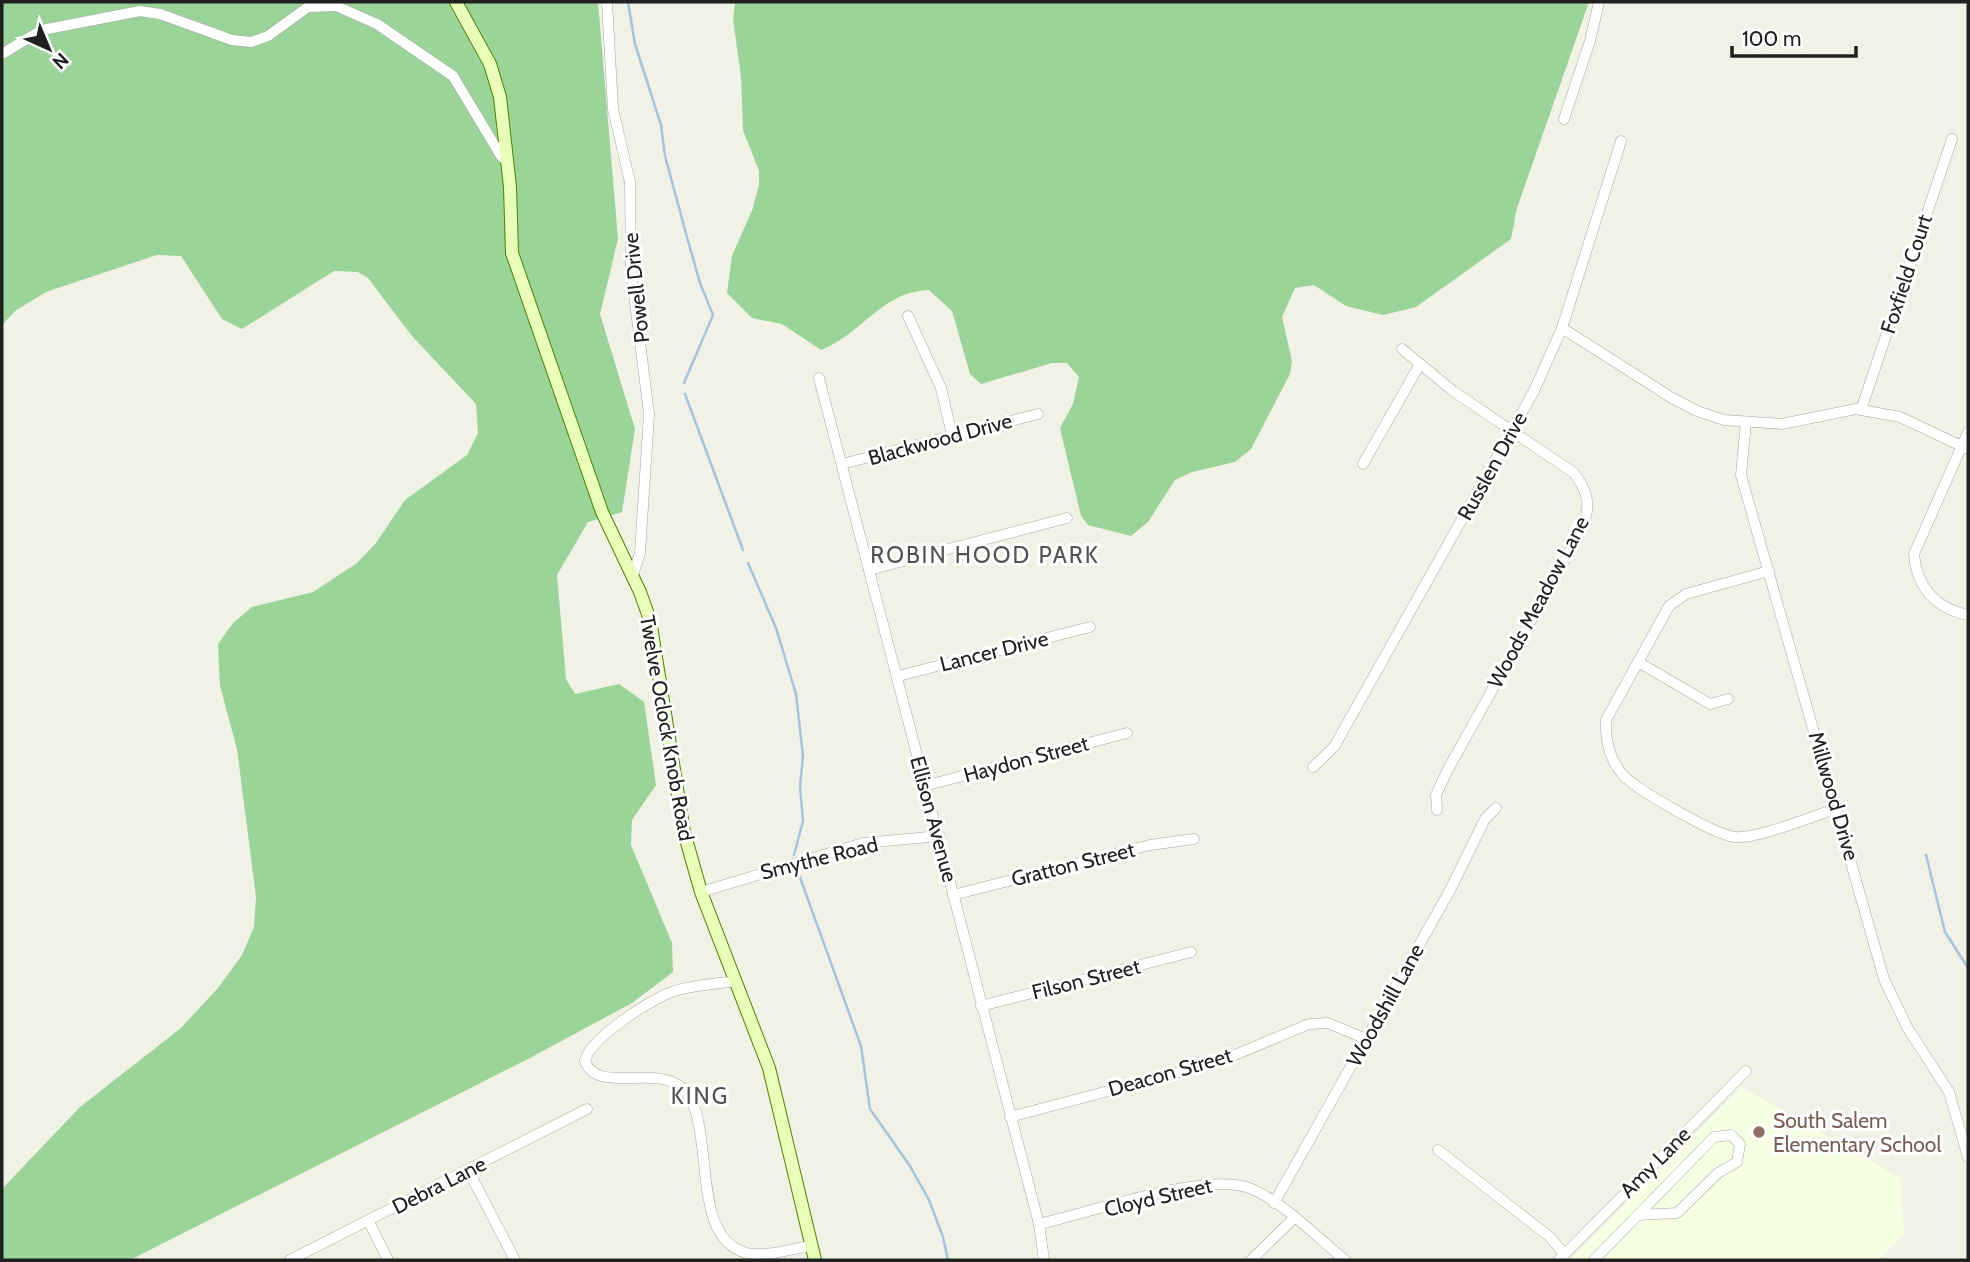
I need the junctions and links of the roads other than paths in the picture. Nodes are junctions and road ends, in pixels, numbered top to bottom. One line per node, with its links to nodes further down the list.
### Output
1 (456, 2): 8 (street, Twelve Oclock Knob Road)
2 (607, 2): 26 (street, Powell Drive)
3 (1599, 2): 5 (street)
4 (2, 54): 8 (street)
5 (1564, 119)
6 (1952, 139): 14 (street, Foxfield Court)
7 (1621, 141): 10 (street, Russlen Drive)
8 (508, 162): 26 (street, Twelve Oclock Knob Road)
9 (908, 316): 19 (street)
10 (1562, 328): 16 (street); 17 (street, Russlen Drive)
11 (1402, 349): 12 (street, Woods Meadow Lane)
12 (1420, 364): 17 (street, Woods Meadow Lane); 22 (street)
13 (819, 378): 21 (street, Ellison Avenue)
14 (1861, 410): 16 (street); 20 (street)
15 (1038, 414): 19 (street, Blackwood Drive)
16 (1746, 422): 25 (street, Millwood Drive)
17 (1511, 431): 33 (street, Russlen Drive); 37 (street, Woods Meadow Lane)
18 (1968, 432): 20 (street)
19 (952, 435): 21 (street, Blackwood Drive)
20 (1965, 448): 27 (street)
21 (842, 464): 24 (street, Ellison Avenue)
22 (1363, 464)
23 (1067, 518): 24 (street)
24 (869, 570): 30 (street, Ellison Avenue)
25 (1769, 571): 29 (street); 36 (street, Millwood Drive)
26 (633, 576): 40 (street, Twelve Oclock Knob Road)
27 (1968, 615)
28 (1090, 627): 30 (street, Lancer Drive)
29 (1638, 662): 31 (street); 36 (street)
30 (898, 676): 34 (street, Ellison Avenue)
31 (1728, 699)
32 (1127, 733): 34 (street, Haydon Street)
33 (1313, 767)
34 (924, 786): 38 (street, Ellison Avenue)
35 (1496, 808): 45 (street, Woodshill Lane)
36 (1838, 808): 50 (street, Millwood Drive)
37 (1437, 810)
38 (940, 836): 40 (street, Smythe Road); 41 (street, Ellison Avenue)
39 (1194, 839): 41 (street, Gratton Street)
40 (701, 892): 43 (street, Twelve Oclock Knob Road)
41 (953, 895): 44 (street, Ellison Avenue)
42 (1191, 952): 44 (street, Filson Street)
43 (736, 981): 57 (street, Twelve Oclock Knob Road); 57 (street)
44 (981, 1006): 48 (street, Ellison Avenue)
45 (1366, 1039): 48 (street, Deacon Street); 52 (street, Woodshill Lane)
46 (1746, 1071): 58 (street, Amy Lane)
47 (587, 1109): 51 (street, Debra Lane)
48 (1010, 1117): 56 (street, Ellison Avenue)
49 (1438, 1150): 58 (street, Amy Lane)
50 (1968, 1157)
51 (468, 1170): 55 (street, Debra Lane); 61 (street)
52 (1274, 1203): 54 (street, Cloyd Street); 56 (street, Cloyd Street)
53 (1639, 1215): 53 (street); 66 (street)
54 (1293, 1219): 64 (street); 65 (street, Cloyd Street)
55 (368, 1220): 59 (street, Debra Lane); 60 (street)
56 (1040, 1224): 63 (street, Ellison Avenue)
57 (810, 1246): 62 (street, Twelve Oclock Knob Road)
58 (1562, 1257)
59 (290, 1260)
60 (388, 1260)
61 (515, 1260)
62 (815, 1260)
63 (1044, 1260)
64 (1251, 1260)
65 (1345, 1260)
66 (1594, 1260)

